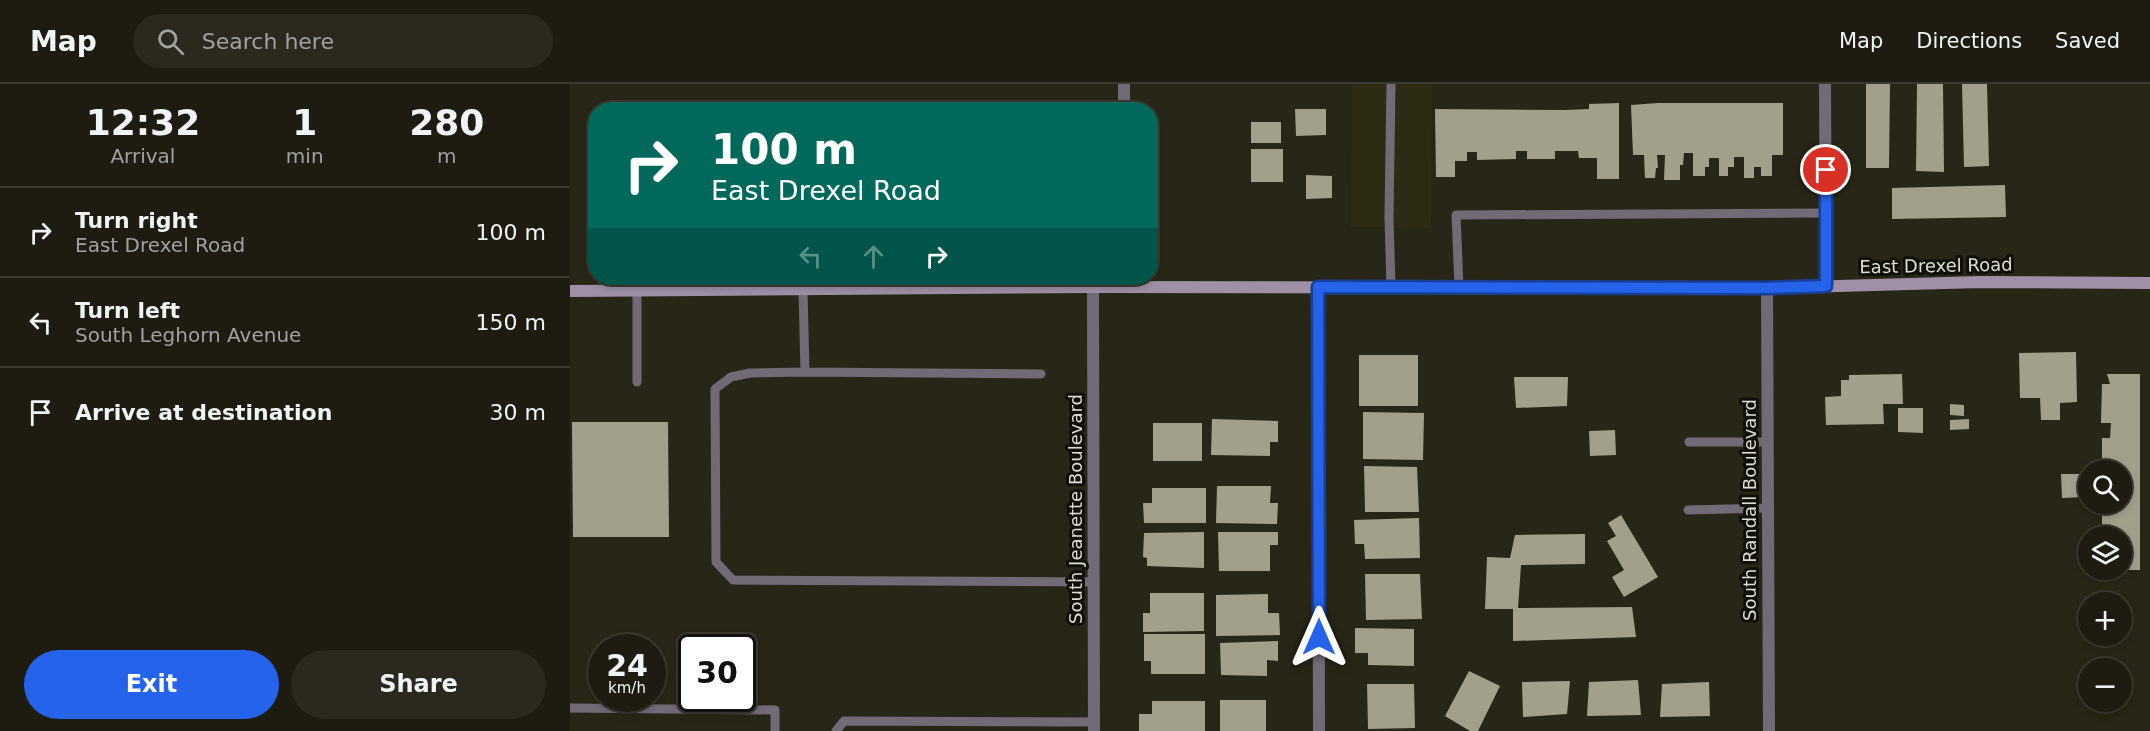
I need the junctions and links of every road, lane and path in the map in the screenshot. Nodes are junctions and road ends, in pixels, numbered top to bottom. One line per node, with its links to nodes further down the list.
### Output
1 (1124, 84): 4 (street)
2 (1391, 84): 12 (lane)
3 (1825, 84): 5 (street)
4 (1124, 102)
5 (1826, 213): 9 (street); 13 (lane)
6 (1158, 283): 11 (street, East Drexel Road)
7 (2150, 283): 9 (street, East Drexel Road)
8 (1105, 285): 10 (street, East Drexel Road)
9 (1826, 286): 14 (street, East Drexel Road)
10 (1093, 287): 15 (street, East Drexel Road); 25 (street, South Jeanette Boulevard)
11 (1318, 287): 12 (street, East Drexel Road); 30 (street)
12 (1391, 287): 13 (street, East Drexel Road)
13 (1459, 287): 14 (street, East Drexel Road)
14 (1767, 288): 22 (street, South Randall Boulevard)
15 (803, 289): 16 (street, East Drexel Road); 18 (lane)
16 (638, 290): 17 (street, East Drexel Road); 20 (lane)
17 (570, 291)
18 (805, 372): 19 (lane); 25 (lane)
19 (1041, 374)
20 (638, 382)
21 (1689, 442): 22 (lane)
22 (1768, 442): 23 (street, South Randall Boulevard)
23 (1768, 508): 24 (lane); 31 (street, South Randall Boulevard)
24 (1688, 510)
25 (1094, 582): 27 (street, South Jeanette Boulevard)
26 (570, 708): 28 (lane)
27 (1094, 727): 29 (lane)
28 (775, 731)
29 (836, 731)
30 (1319, 731)
31 (1768, 731)

